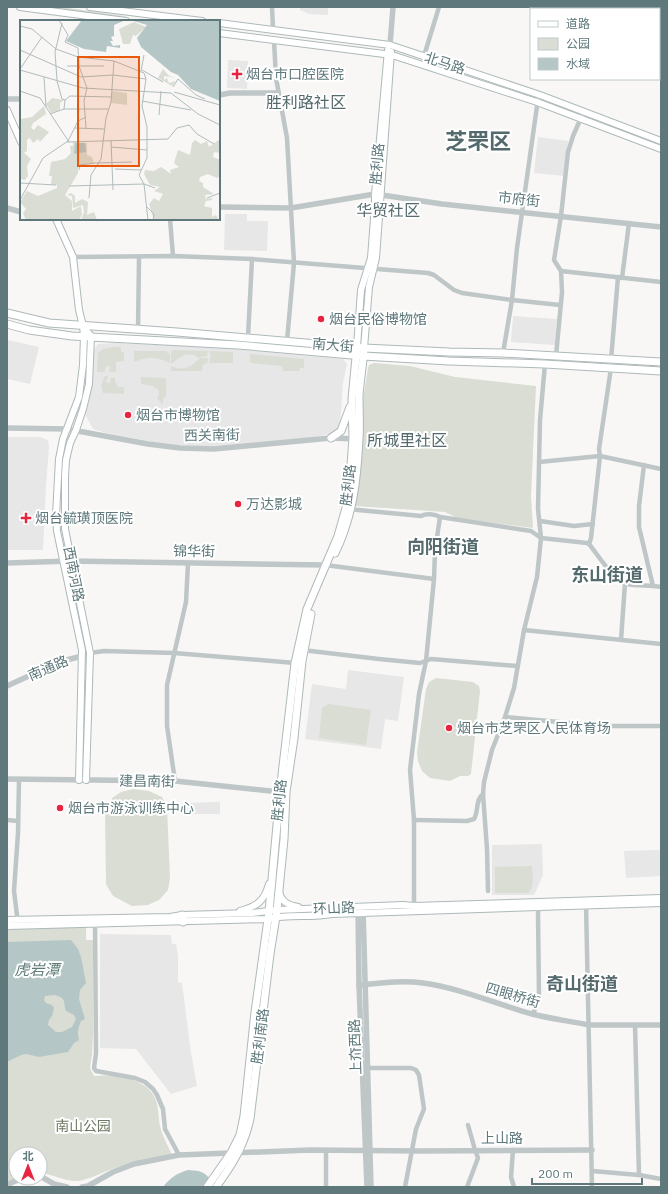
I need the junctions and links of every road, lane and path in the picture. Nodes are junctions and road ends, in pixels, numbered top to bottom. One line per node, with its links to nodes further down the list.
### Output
1 (20, 7): 6 (main road)
2 (90, 7): 7 (main road)
3 (272, 7): 9 (street)
4 (393, 7): 12 (street, 胜利路)
5 (439, 7): 14 (street)
6 (118, 20)
7 (194, 20)
8 (220, 23): 9 (main road, 北马路)
9 (273, 29): 12 (main road, 北马路)
10 (220, 34): 11 (main road, 北马路)
11 (274, 41): 13 (main road, 北马路); 15 (street)
12 (390, 44): 13 (main road, 胜利路); 14 (main road, 北马路)
13 (389, 54): 20 (main road, 北马路); 27 (main road, 胜利路)
14 (424, 56): 17 (main road, 北马路)
15 (278, 93): 16 (street); 30 (street)
16 (220, 94)
17 (540, 95): 20 (street); 22 (main road, 北马路)
18 (7, 99): 19 (street)
19 (20, 99)
20 (537, 102): 23 (main road, 北马路); 31 (street)
21 (7, 110): 24 (main road)
22 (584, 111): 23 (street); 25 (main road, 北马路)
23 (581, 118): 26 (main road, 北马路); 33 (street)
24 (20, 140)
25 (661, 140)
26 (661, 149)
27 (377, 194): 30 (street, 市府街); 31 (street, 市府街); 43 (main road, 胜利路)
28 (220, 207): 30 (street, 市府街)
29 (7, 208): 32 (street)
30 (291, 208): 42 (street)
31 (522, 211): 33 (street, 市府街); 47 (street)
32 (20, 212)
33 (561, 216): 36 (street, 市府街); 44 (street)
34 (56, 220): 39 (main road, 西南河路)
35 (170, 220): 38 (street)
36 (629, 223): 37 (street, 市府街); 45 (street)
37 (661, 227)
38 (173, 256): 40 (street); 41 (street)
39 (73, 257): 40 (street); 51 (main road, 西南河路)
40 (139, 257): 52 (street)
41 (252, 259): 42 (street); 54 (street)
42 (294, 263): 43 (street); 55 (street)
43 (371, 269): 47 (street); 56 (main road, 胜利路)
44 (561, 271): 45 (street); 48 (street)
45 (620, 278): 46 (street); 60 (street)
46 (661, 282)
47 (512, 300): 48 (street); 57 (street)
48 (560, 305): 59 (street)
49 (7, 313): 51 (main road, 南大街)
50 (7, 324): 53 (main road, 南大街)
51 (83, 326): 52 (main road, 南大街); 53 (main road, 西南河路)
52 (138, 330): 54 (main road, 南大街)
53 (88, 336): 58 (main road, 南大街); 67 (main road, 西南河路); 68 (main road, 西南河路)
54 (248, 338): 55 (main road, 南大街)
55 (288, 341): 56 (main road, 南大街)
56 (360, 347): 57 (main road, 南大街); 58 (main road, 胜利路)
57 (503, 353): 59 (main road, 南大街)
58 (359, 356): 62 (main road, 南大街); 65 (main road, 胜利路); 70 (main road, 胜利路)
59 (556, 356): 60 (main road, 南大街)
60 (611, 360): 61 (main road, 南大街)
61 (661, 362)
62 (545, 364): 63 (main road, 南大街); 72 (street)
63 (611, 368): 64 (main road, 南大街); 71 (street)
64 (661, 371)
65 (352, 400): 69 (main road); 70 (main road, 胜利路)
66 (7, 428): 67 (street, 西关南街)
67 (67, 429): 68 (street, 西关南街); 81 (main road, 西南河路)
68 (76, 430): 69 (street, 西关南街); 82 (main road, 西南河路)
69 (331, 438): 70 (street, 西关南街)
70 (356, 438): 75 (main road, 胜利路)
71 (600, 456): 72 (street); 73 (street); 78 (street)
72 (538, 462): 77 (street)
73 (644, 465): 74 (street); 88 (street)
74 (661, 469)
75 (348, 509): 76 (street); 85 (main road, 胜利路)
76 (440, 517): 79 (street); 86 (street)
77 (540, 521): 78 (street); 79 (street)
78 (593, 524): 80 (street)
79 (541, 538): 80 (street); 90 (street)
80 (589, 544): 87 (street)
81 (64, 561): 82 (street, 锦华街); 83 (street, 锦华街); 96 (main road, 西南河路)
82 (71, 561): 84 (street, 锦华街); 94 (main road, 西南河路)
83 (7, 563)
84 (188, 563): 85 (street, 锦华街); 95 (street)
85 (327, 566): 86 (street); 93 (main road, 胜利路)
86 (434, 579): 97 (street)
87 (625, 583): 88 (street); 91 (street)
88 (653, 586): 89 (street)
89 (661, 587)
90 (524, 630): 91 (street); 99 (street)
91 (621, 640): 92 (street)
92 (661, 644)
93 (301, 650): 97 (street); 98 (main road, 胜利路); 108 (main road, 胜利路)
94 (90, 653): 95 (street); 96 (main road, 南通路); 106 (main road, 西南河路)
95 (174, 653): 98 (street); 107 (street)
96 (82, 656): 100 (street, 南通路); 105 (main road, 西南河路)
97 (426, 661): 99 (street); 111 (street)
98 (295, 663): 108 (main road, 胜利路)
99 (517, 666): 101 (street)
100 (7, 686)
101 (505, 718): 102 (street); 109 (street)
102 (661, 726)
103 (7, 779): 104 (street, 建昌南街)
104 (19, 780): 105 (street, 建昌南街); 112 (street)
105 (79, 780): 106 (street, 建昌南街)
106 (86, 780): 107 (street, 建昌南街)
107 (175, 781): 108 (street, 建昌南街)
108 (283, 792): 113 (main road, 胜利路); 114 (main road, 胜利路)
109 (483, 794): 111 (street); 115 (street)
110 (7, 820): 112 (street)
111 (414, 820): 122 (street)
112 (18, 821): 124 (street)
113 (272, 873): 123 (main road, 胜利路); 125 (main road)
114 (279, 886): 121 (main road); 123 (main road, 胜利路)
115 (488, 891)
116 (661, 898): 117 (main road, 环山路)
117 (586, 903): 118 (main road, 环山路); 120 (main road, 环山路); 122 (main road, 环山路); 135 (street)
118 (661, 903)
119 (360, 906): 121 (main road, 环山路); 122 (main road, 环山路); 126 (street, 上夼西路)
120 (542, 907): 122 (main road, 环山路); 133 (street)
121 (315, 909): 123 (main road, 环山路)
122 (414, 909): 126 (main road, 环山路)
123 (274, 913): 125 (main road, 环山路); 126 (main road, 环山路); 130 (main road, 胜利路); 146 (main road, 胜利南路)
124 (17, 914)
125 (224, 914): 127 (main road, 环山路)
126 (360, 914): 132 (street, 上夼西路)
127 (182, 918): 129 (main road, 环山路); 130 (main road, 环山路)
128 (7, 920): 129 (main road, 环山路)
129 (95, 920): 131 (main road, 环山路); 145 (street)
130 (268, 920): 146 (main road, 胜利南路)
131 (7, 926)
132 (362, 985): 133 (street, 四眼桥街); 137 (street, 上夼西路); 139 (street, 上夼西路)
133 (533, 1014): 135 (street, 四眼桥街)
134 (661, 1024): 136 (street, 四眼桥街)
135 (589, 1025): 136 (street, 四眼桥街); 143 (street)
136 (635, 1025): 148 (street)
137 (368, 1068): 139 (street, 上夼西路); 144 (street)
138 (468, 1125): 141 (street)
139 (368, 1149): 140 (street, 上山路); 144 (street, 上山路); 156 (street, 上夼西路); 157 (street, 上夼西路)
140 (326, 1150): 146 (street, 上山路); 155 (street)
141 (475, 1150): 142 (street, 上山路); 144 (street, 上山路); 159 (street)
142 (513, 1150): 143 (street, 上山路); 160 (street)
143 (592, 1150): 147 (street)
144 (412, 1151): 158 (street)
145 (179, 1155): 146 (street, 上山路); 152 (street, 上山路)
146 (233, 1157): 153 (main road, 胜利南路); 154 (main road, 胜利南路)
147 (592, 1171): 148 (street); 161 (street)
148 (639, 1175): 149 (street)
149 (661, 1179)
150 (48, 1181): 151 (street)
151 (67, 1187)
152 (82, 1187)
153 (207, 1187)
154 (216, 1187)
155 (326, 1187)
156 (367, 1187)
157 (372, 1187)
158 (405, 1187)
159 (467, 1187)
160 (514, 1187)
161 (592, 1187)

